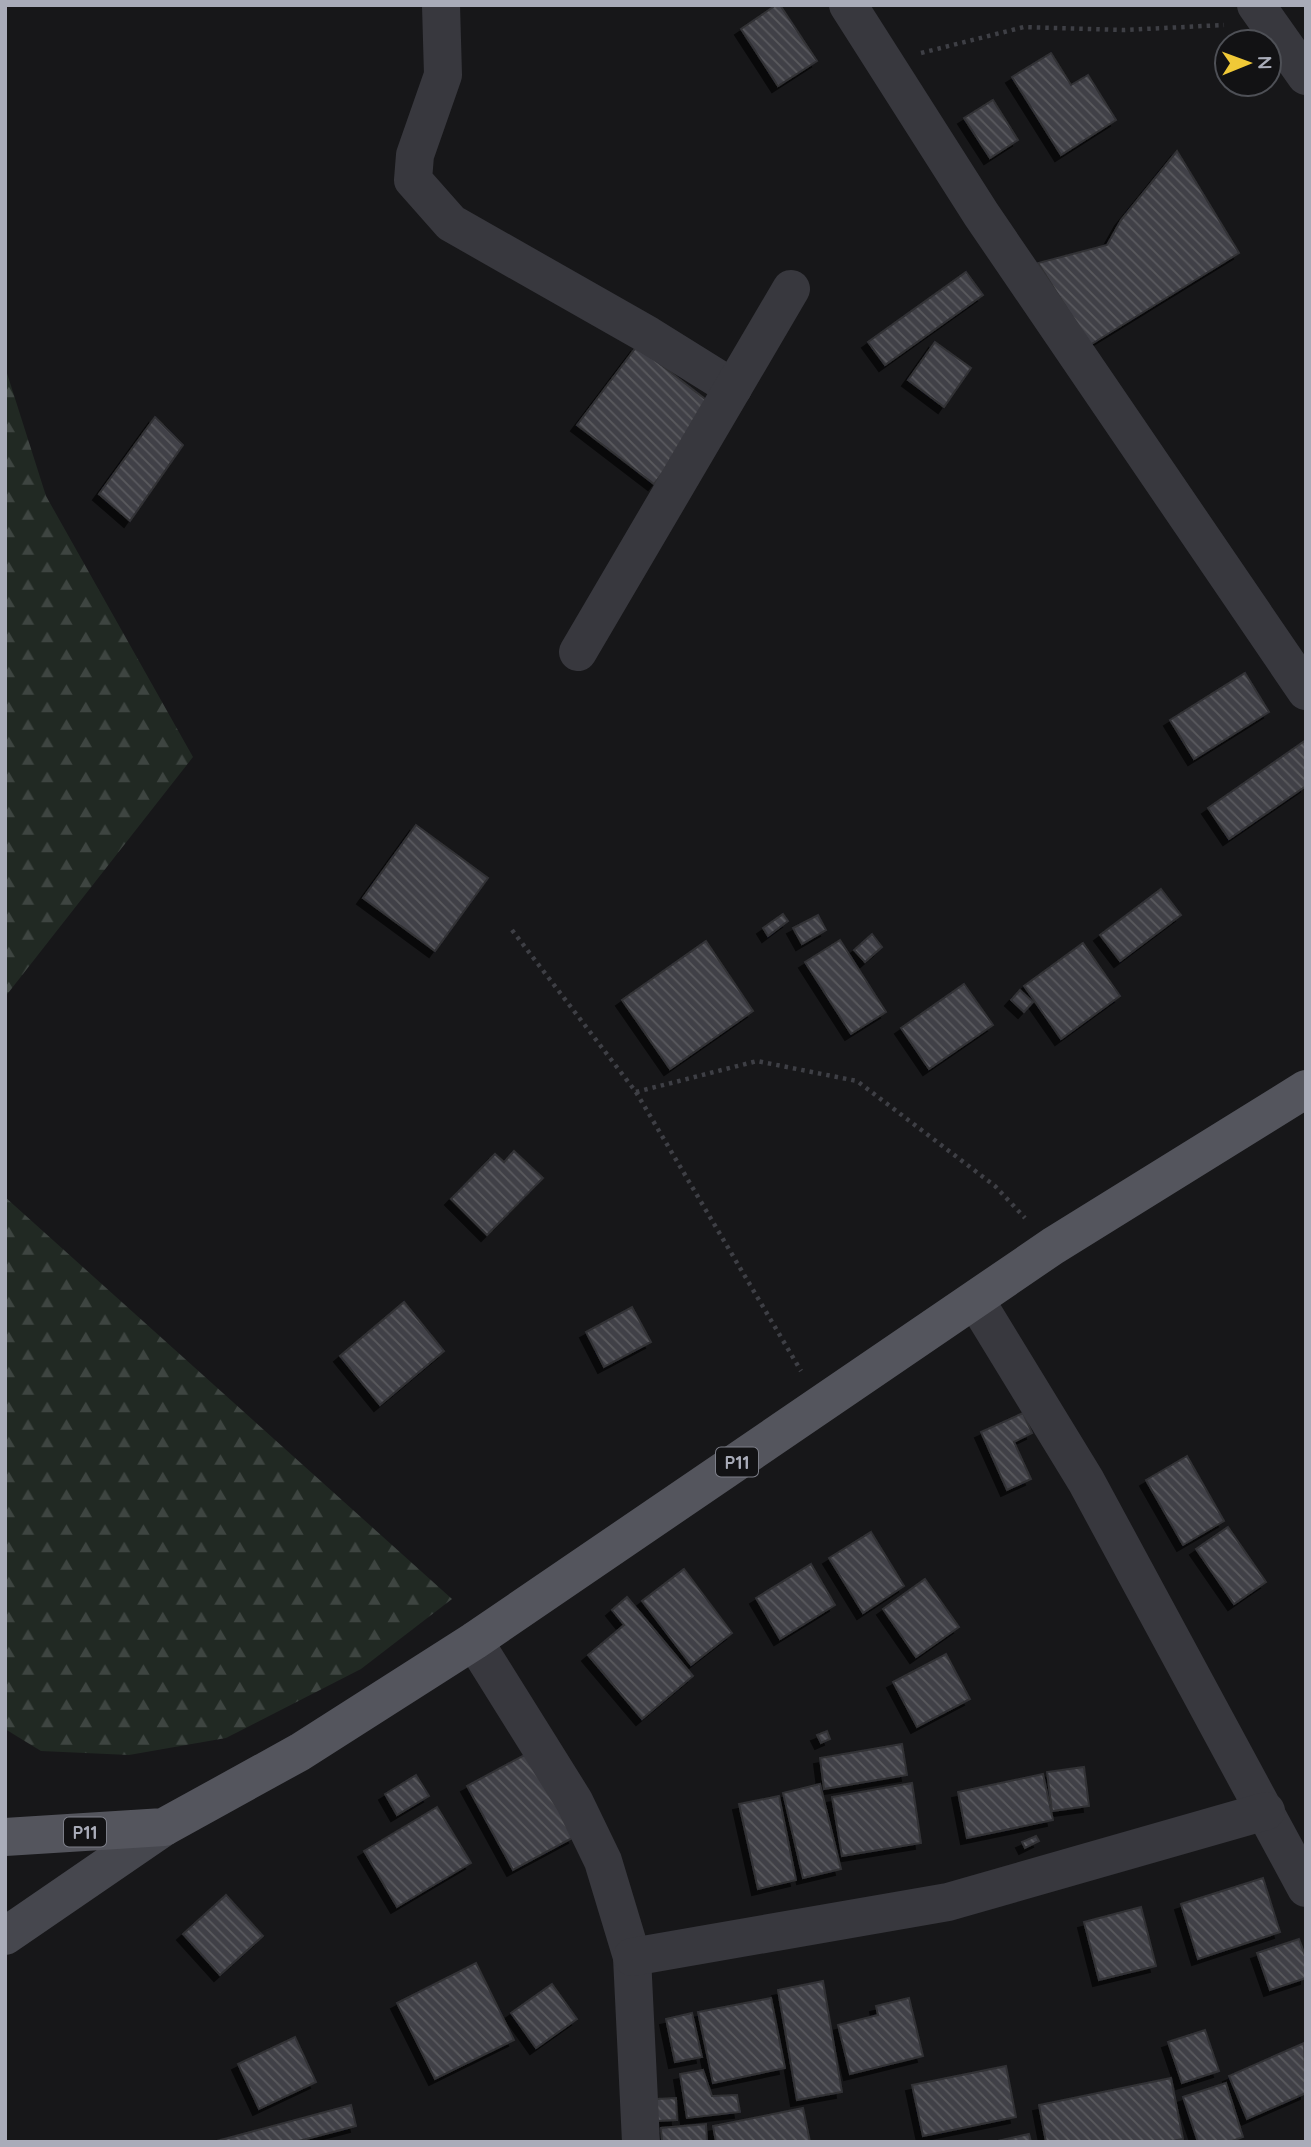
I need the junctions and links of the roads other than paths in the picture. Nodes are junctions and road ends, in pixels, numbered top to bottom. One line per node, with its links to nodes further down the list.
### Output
1 (441, 5): 6 (street)
2 (848, 5): 8 (street)
3 (1262, 14): 4 (street)
4 (1306, 76)
5 (792, 289): 6 (street)
6 (733, 388): 7 (street)
7 (578, 652)
8 (1306, 691)
9 (1306, 1089): 10 (main road, P11)
10 (976, 1300): 11 (main road, P11); 12 (street)
11 (474, 1641): 13 (main road, P11); 17 (street)
12 (1266, 1811): 15 (street); 17 (street)
13 (164, 1828): 14 (main road, P11); 16 (main road)
14 (5, 1838)
15 (1306, 1888)
16 (5, 1936)
17 (632, 1957): 18 (street)
18 (641, 2142)

